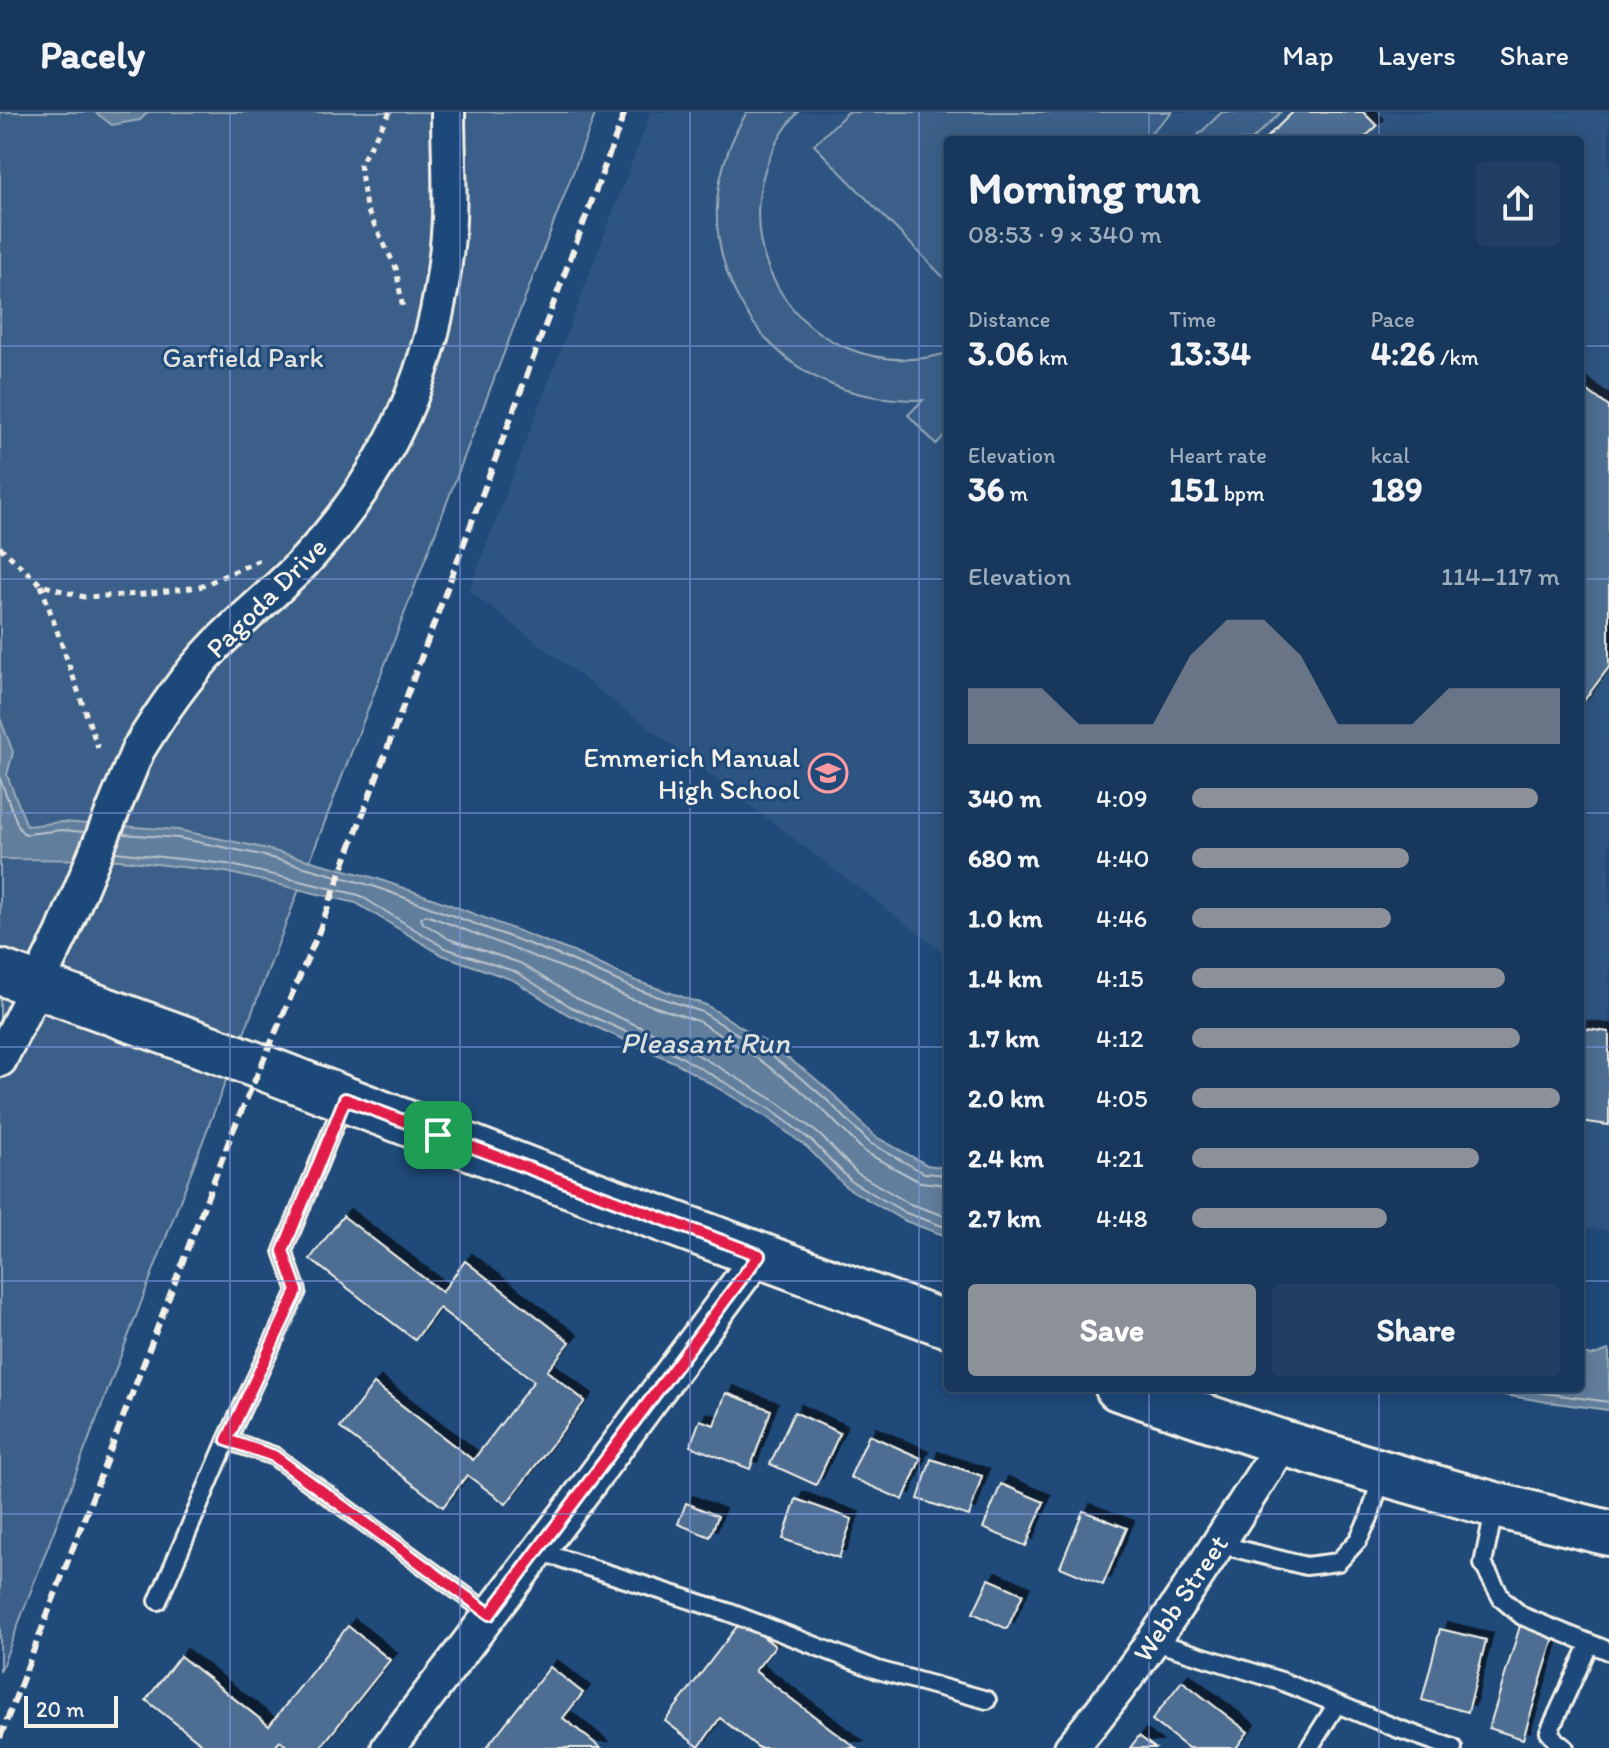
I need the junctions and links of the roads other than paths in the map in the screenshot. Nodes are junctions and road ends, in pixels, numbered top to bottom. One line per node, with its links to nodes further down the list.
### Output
1 (448, 112): 2 (street, Pagoda Drive)
2 (19, 978): 3 (street, Pagoda Drive); 4 (street)
3 (0, 1060)
4 (345, 1099): 5 (street); 8 (lane)
5 (759, 1255): 6 (street); 14 (street)
6 (944, 1324)
7 (1130, 1392): 9 (street)
8 (227, 1440): 15 (lane); 16 (lane)
9 (1283, 1443): 10 (street); 13 (street, Webb Street)
10 (1383, 1473): 11 (street); 13 (lane)
11 (1495, 1505): 12 (street); 18 (lane)
12 (1609, 1533)
13 (1218, 1544): 17 (street, Webb Street)
14 (538, 1551): 16 (street); 20 (lane)
15 (158, 1601)
16 (490, 1614): 22 (street)
17 (1152, 1641): 21 (lane); 23 (street, Webb Street)
18 (1590, 1643): 19 (lane); 26 (lane)
19 (1609, 1651)
20 (987, 1700)
21 (1337, 1704): 24 (lane); 25 (lane)
22 (388, 1748)
23 (1071, 1748)
24 (1309, 1748)
25 (1453, 1748)
26 (1565, 1748)

